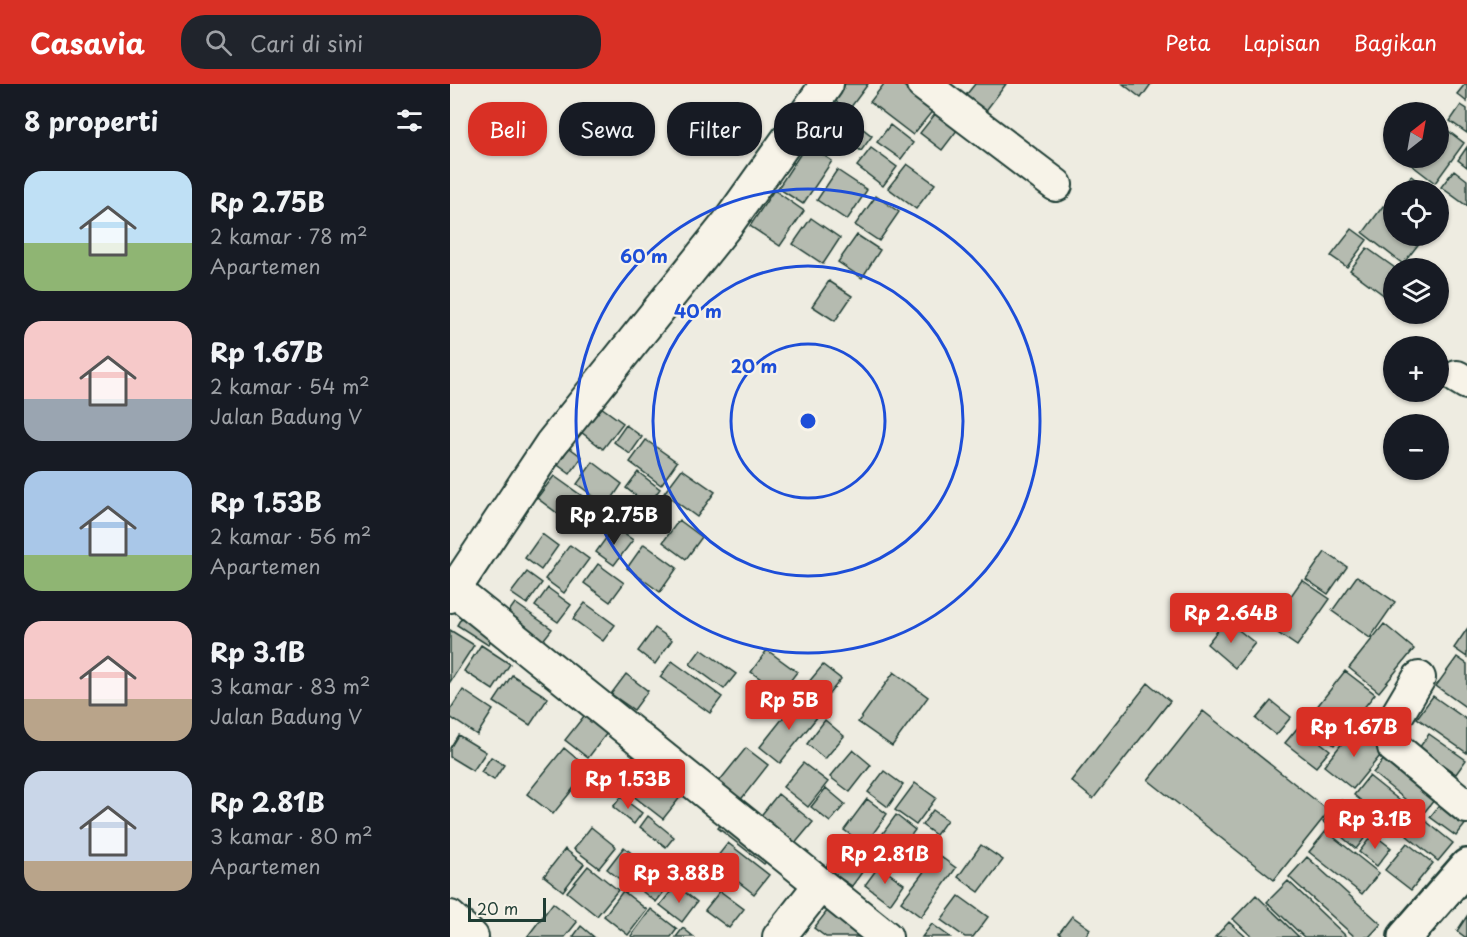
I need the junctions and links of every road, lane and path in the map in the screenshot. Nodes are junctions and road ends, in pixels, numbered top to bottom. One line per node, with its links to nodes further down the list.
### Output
1 (827, 84): 4 (street)
2 (923, 84): 3 (street)
3 (1056, 185)
4 (452, 593): 8 (street)
5 (1419, 678): 6 (street)
6 (1467, 807)
7 (1467, 866): 13 (main road)
8 (820, 885): 11 (street); 12 (street)
9 (450, 917): 10 (street)
10 (472, 937)
11 (779, 937)
12 (886, 937)
13 (1405, 937)

